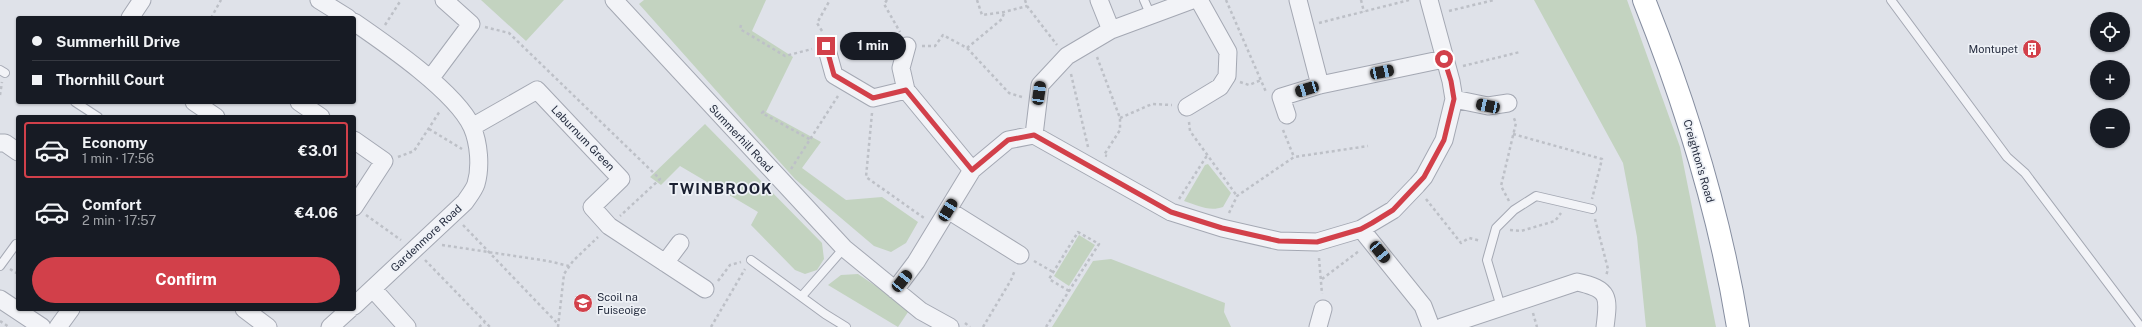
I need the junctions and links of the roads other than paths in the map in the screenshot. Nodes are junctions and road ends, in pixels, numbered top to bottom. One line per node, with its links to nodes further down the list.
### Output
1 (142, 0): 13 (street)
2 (320, 0): 14 (street, Gardenmore Road)
3 (444, 0): 21 (street)
4 (1099, 0): 17 (street)
5 (1144, 0): 15 (lane)
6 (1192, 0): 15 (street)
7 (1199, 0): 29 (street)
8 (1298, 0): 22 (street)
9 (1644, 0): 73 (highway, Creighton's Road)
10 (1891, 0): 74 (lane)
11 (620, 2): 46 (street, Summerhill Road)
12 (1431, 8): 20 (street)
13 (131, 16)
14 (343, 16)
15 (1150, 16): 17 (street)
16 (356, 25): 21 (street, Gardenmore Road)
17 (1111, 30): 35 (street)
18 (826, 46): 23 (street)
19 (907, 46): 23 (street)
20 (1446, 64): 22 (street); 24 (street)
21 (430, 79): 34 (street, Gardenmore Road)
22 (1320, 85): 33 (street)
23 (906, 90): 39 (street)
24 (1454, 99): 25 (street); 43 (street)
25 (1508, 103)
26 (78, 104): 30 (lane)
27 (197, 104): 31 (street)
28 (304, 104): 32 (street)
29 (1187, 107)
30 (95, 115)
31 (213, 115)
32 (318, 115)
33 (1287, 116)
34 (472, 128): 49 (street, Laburnum Green); 51 (street, Gardenmore Road)
35 (1034, 135): 39 (street); 43 (street)
36 (356, 141): 40 (street)
37 (0, 143): 38 (street)
38 (16, 151)
39 (972, 170): 42 (street)
40 (356, 206)
41 (1592, 209): 57 (lane)
42 (948, 210): 47 (street); 53 (street)
43 (1366, 235): 70 (street)
44 (680, 243): 49 (street)
45 (16, 244): 50 (lane)
46 (844, 248): 53 (street, Summerhill Road); 54 (lane)
47 (1020, 255)
48 (751, 260): 54 (lane)
49 (665, 263): 52 (street, Laburnum Green)
50 (0, 266)
51 (373, 288): 56 (street, Gardenmore Road); 66 (street)
52 (705, 289)
53 (895, 290): 68 (street, Summerhill Road)
54 (802, 296): 67 (lane)
55 (0, 299): 59 (street)
56 (356, 304)
57 (1501, 307): 71 (street); 72 (street)
58 (1323, 309): 69 (street)
59 (16, 310)
60 (18, 311): 63 (street)
61 (69, 311): 64 (street)
62 (348, 311): 65 (street)
63 (42, 327)
64 (58, 327)
65 (330, 327)
66 (407, 327)
67 (846, 327)
68 (950, 327)
69 (1318, 327)
70 (1431, 327)
71 (1442, 327)
72 (1605, 327)
73 (1738, 327)
74 (2141, 327)

